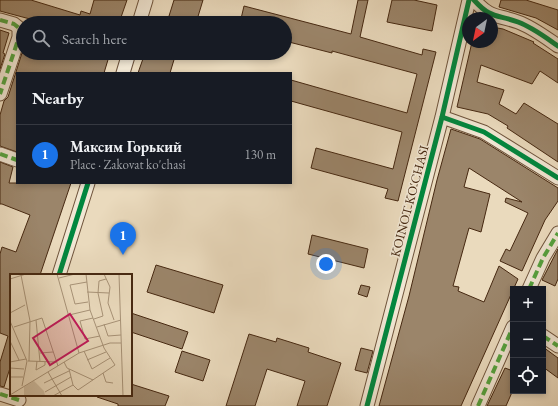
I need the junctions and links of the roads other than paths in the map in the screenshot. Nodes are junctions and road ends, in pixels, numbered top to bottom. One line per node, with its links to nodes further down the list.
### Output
1 (146, 0): 4 (street)
2 (469, 0): 12 (street, KOINOT KO'CHASI)
3 (474, 0): 8 (street)
4 (141, 16)
5 (0, 20): 6 (street)
6 (16, 26)
7 (16, 46): 11 (street)
8 (558, 46)
9 (127, 60): 10 (street)
10 (123, 72)
11 (0, 94)
12 (442, 117): 15 (street); 25 (street, KOINOT KO'CHASI)
13 (0, 154): 14 (street)
14 (16, 160)
15 (558, 178)
16 (88, 184): 18 (street)
17 (558, 233): 19 (street)
18 (59, 274)
19 (530, 286)
20 (510, 334): 26 (street)
21 (546, 338): 22 (street)
22 (558, 346)
23 (0, 394): 24 (street)
24 (19, 400)
25 (367, 406)
26 (478, 406)

